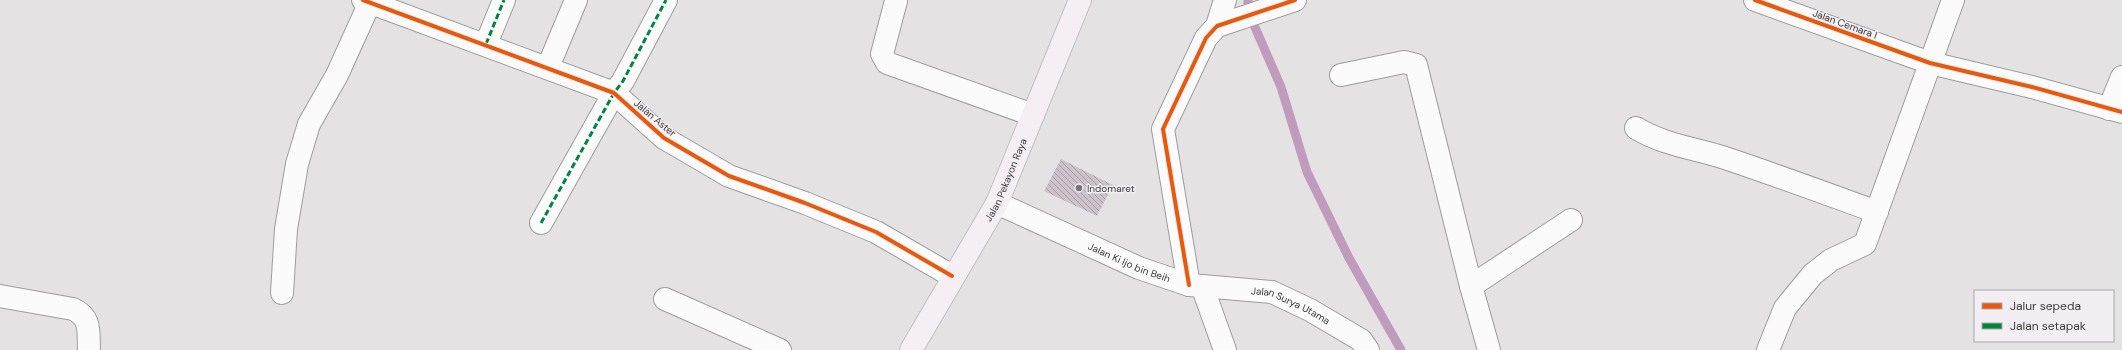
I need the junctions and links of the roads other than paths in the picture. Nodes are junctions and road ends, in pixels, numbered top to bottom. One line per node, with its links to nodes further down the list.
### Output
1 (504, 0): 12 (street)
2 (576, 0): 14 (street)
3 (666, 0): 17 (street)
4 (1080, 0): 19 (main road, Jalan Pekayon Raya)
5 (1225, 0): 11 (street)
6 (1295, 0): 11 (street)
7 (1755, 0): 13 (street, Jalan Cemara I)
8 (1953, 0): 13 (street)
9 (368, 1): 12 (street, Jalan Aster); 28 (street)
10 (896, 1): 19 (street)
11 (1217, 26): 26 (street)
12 (486, 44): 14 (street, Jalan Aster)
13 (1930, 63): 18 (street, Jalan Cemara I); 22 (street)
14 (548, 67): 17 (street, Jalan Aster)
15 (1341, 75): 27 (street)
16 (2122, 76): 18 (street)
17 (614, 93): 24 (street); 25 (street, Jalan Aster)
18 (2116, 111)
19 (1033, 115): 21 (main road, Jalan Pekayon Raya)
20 (1636, 128): 22 (street)
21 (997, 202): 25 (main road, Jalan Pekayon Raya); 26 (street, Jalan Ki Ijo bin Beih)
22 (1877, 212): 37 (street)
23 (1571, 220): 27 (street)
24 (541, 224)
25 (952, 276): 33 (main road, Jalan Pekayon Raya)
26 (1196, 285): 34 (street); 35 (street, Jalan Surya Utama)
27 (1471, 286): 36 (street)
28 (282, 292)
29 (0, 296): 31 (street)
30 (665, 299): 32 (street)
31 (89, 350)
32 (780, 350)
33 (911, 350)
34 (1226, 350)
35 (1368, 350)
36 (1489, 350)
37 (1768, 350)

